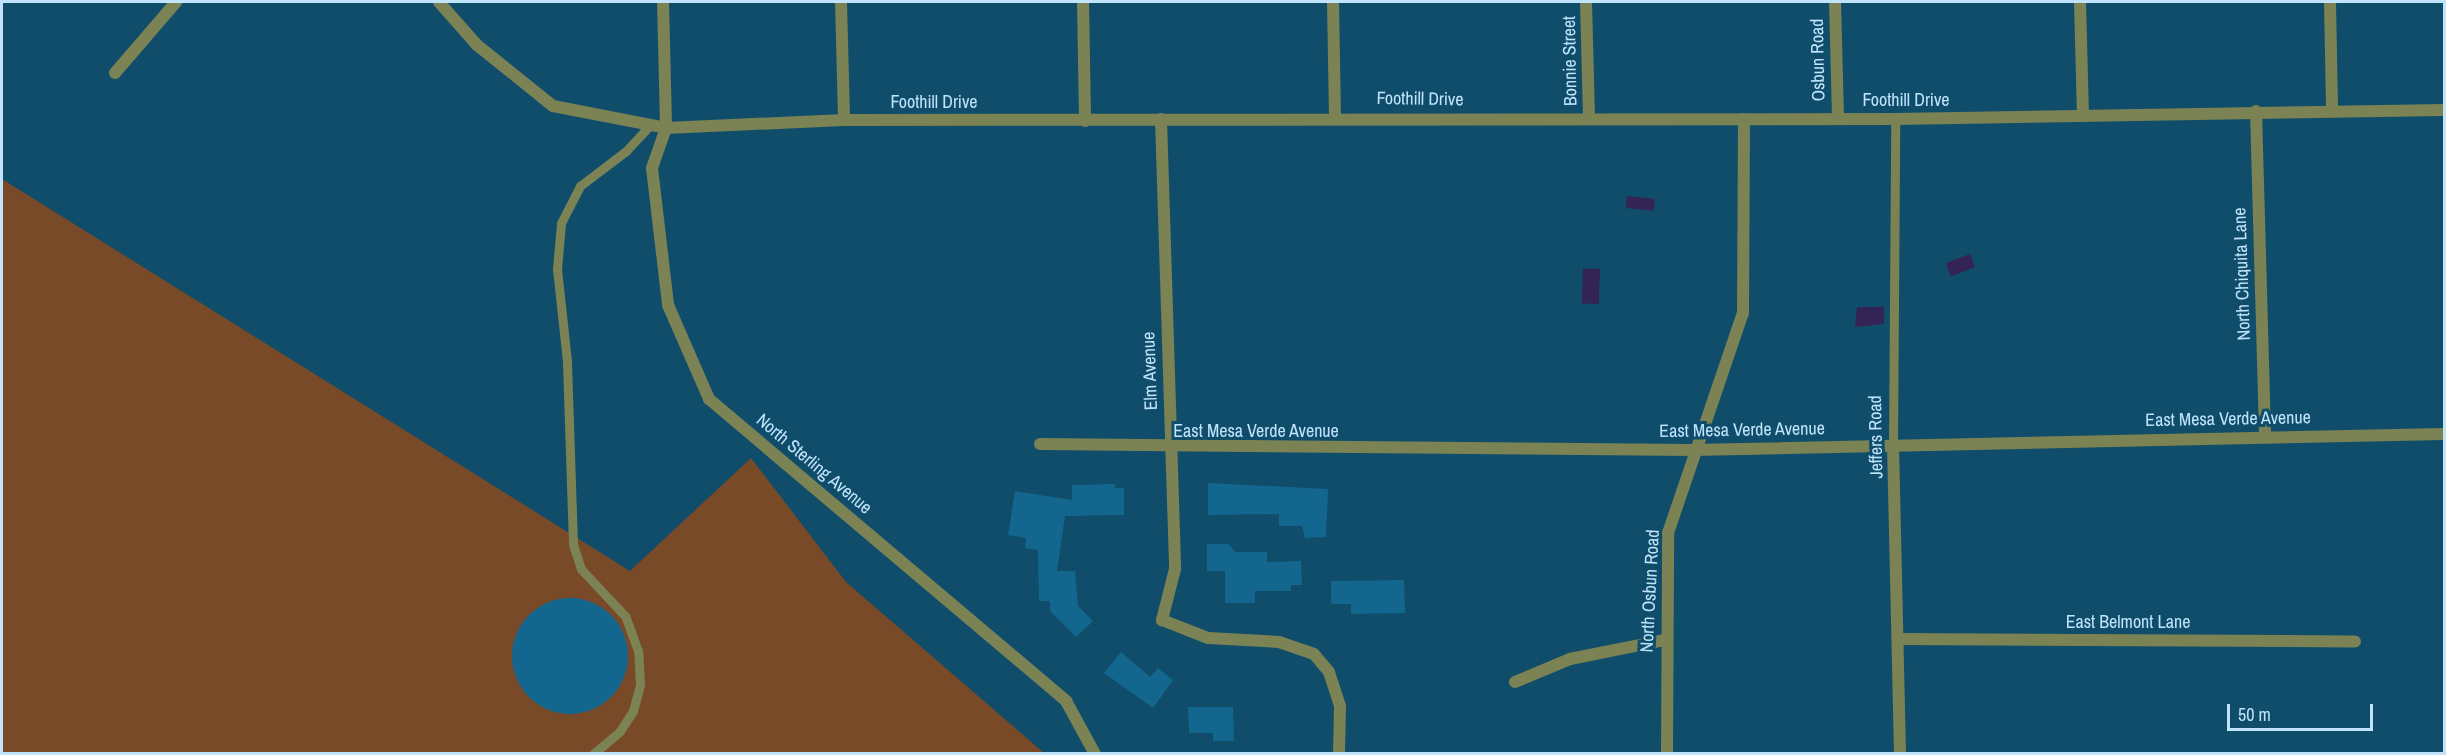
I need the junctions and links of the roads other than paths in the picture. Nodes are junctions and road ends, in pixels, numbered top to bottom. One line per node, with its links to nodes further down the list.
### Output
1 (176, 2): 11 (street)
2 (439, 2): 24 (street, Foothill Drive)
3 (663, 2): 25 (street)
4 (841, 2): 22 (street)
5 (1083, 2): 23 (street)
6 (1333, 2): 15 (street)
7 (1586, 2): 19 (street, Bonnie Street)
8 (1835, 2): 17 (street, Osbun Road)
9 (2080, 2): 16 (street)
10 (2330, 2): 12 (street)
11 (115, 73)
12 (2332, 109): 13 (street, Foothill Drive); 14 (street, Foothill Drive)
13 (2445, 110)
14 (2256, 111): 16 (street, Foothill Drive); 27 (street, North Chiquita Lane)
15 (1335, 116): 18 (street, Foothill Drive); 19 (street, Foothill Drive)
16 (2083, 116): 21 (street, Foothill Drive)
17 (1838, 118): 20 (street, Foothill Drive); 21 (street, Foothill Drive)
18 (1161, 119): 23 (street, Foothill Drive); 30 (street, Elm Avenue)
19 (1589, 119): 20 (street, Foothill Drive)
20 (1744, 119): 31 (street, North Osbun Road)
21 (1895, 119): 29 (lane, Jeffers Road)
22 (844, 120): 23 (street, Foothill Drive); 25 (street, Foothill Drive)
23 (1085, 121)
24 (650, 125): 25 (street, Foothill Drive); 36 (lane)
25 (666, 128): 37 (street, North Sterling Avenue)
26 (2445, 435): 27 (street, East Mesa Verde Avenue)
27 (2265, 436): 29 (street, East Mesa Verde Avenue)
28 (1040, 444): 30 (street, East Mesa Verde Avenue)
29 (1893, 445): 31 (street, East Mesa Verde Avenue); 32 (street, Jeffers Road)
30 (1170, 448): 31 (street, East Mesa Verde Avenue); 38 (street, Elm Avenue)
31 (1693, 450): 33 (street, North Osbun Road)
32 (1900, 639): 34 (street, East Belmont Lane); 40 (street, Jeffers Road)
33 (1664, 640): 35 (street); 39 (street, North Osbun Road)
34 (2355, 640)
35 (1515, 682)
36 (593, 753)
37 (1095, 753)
38 (1339, 753)
39 (1666, 753)
40 (1900, 753)

